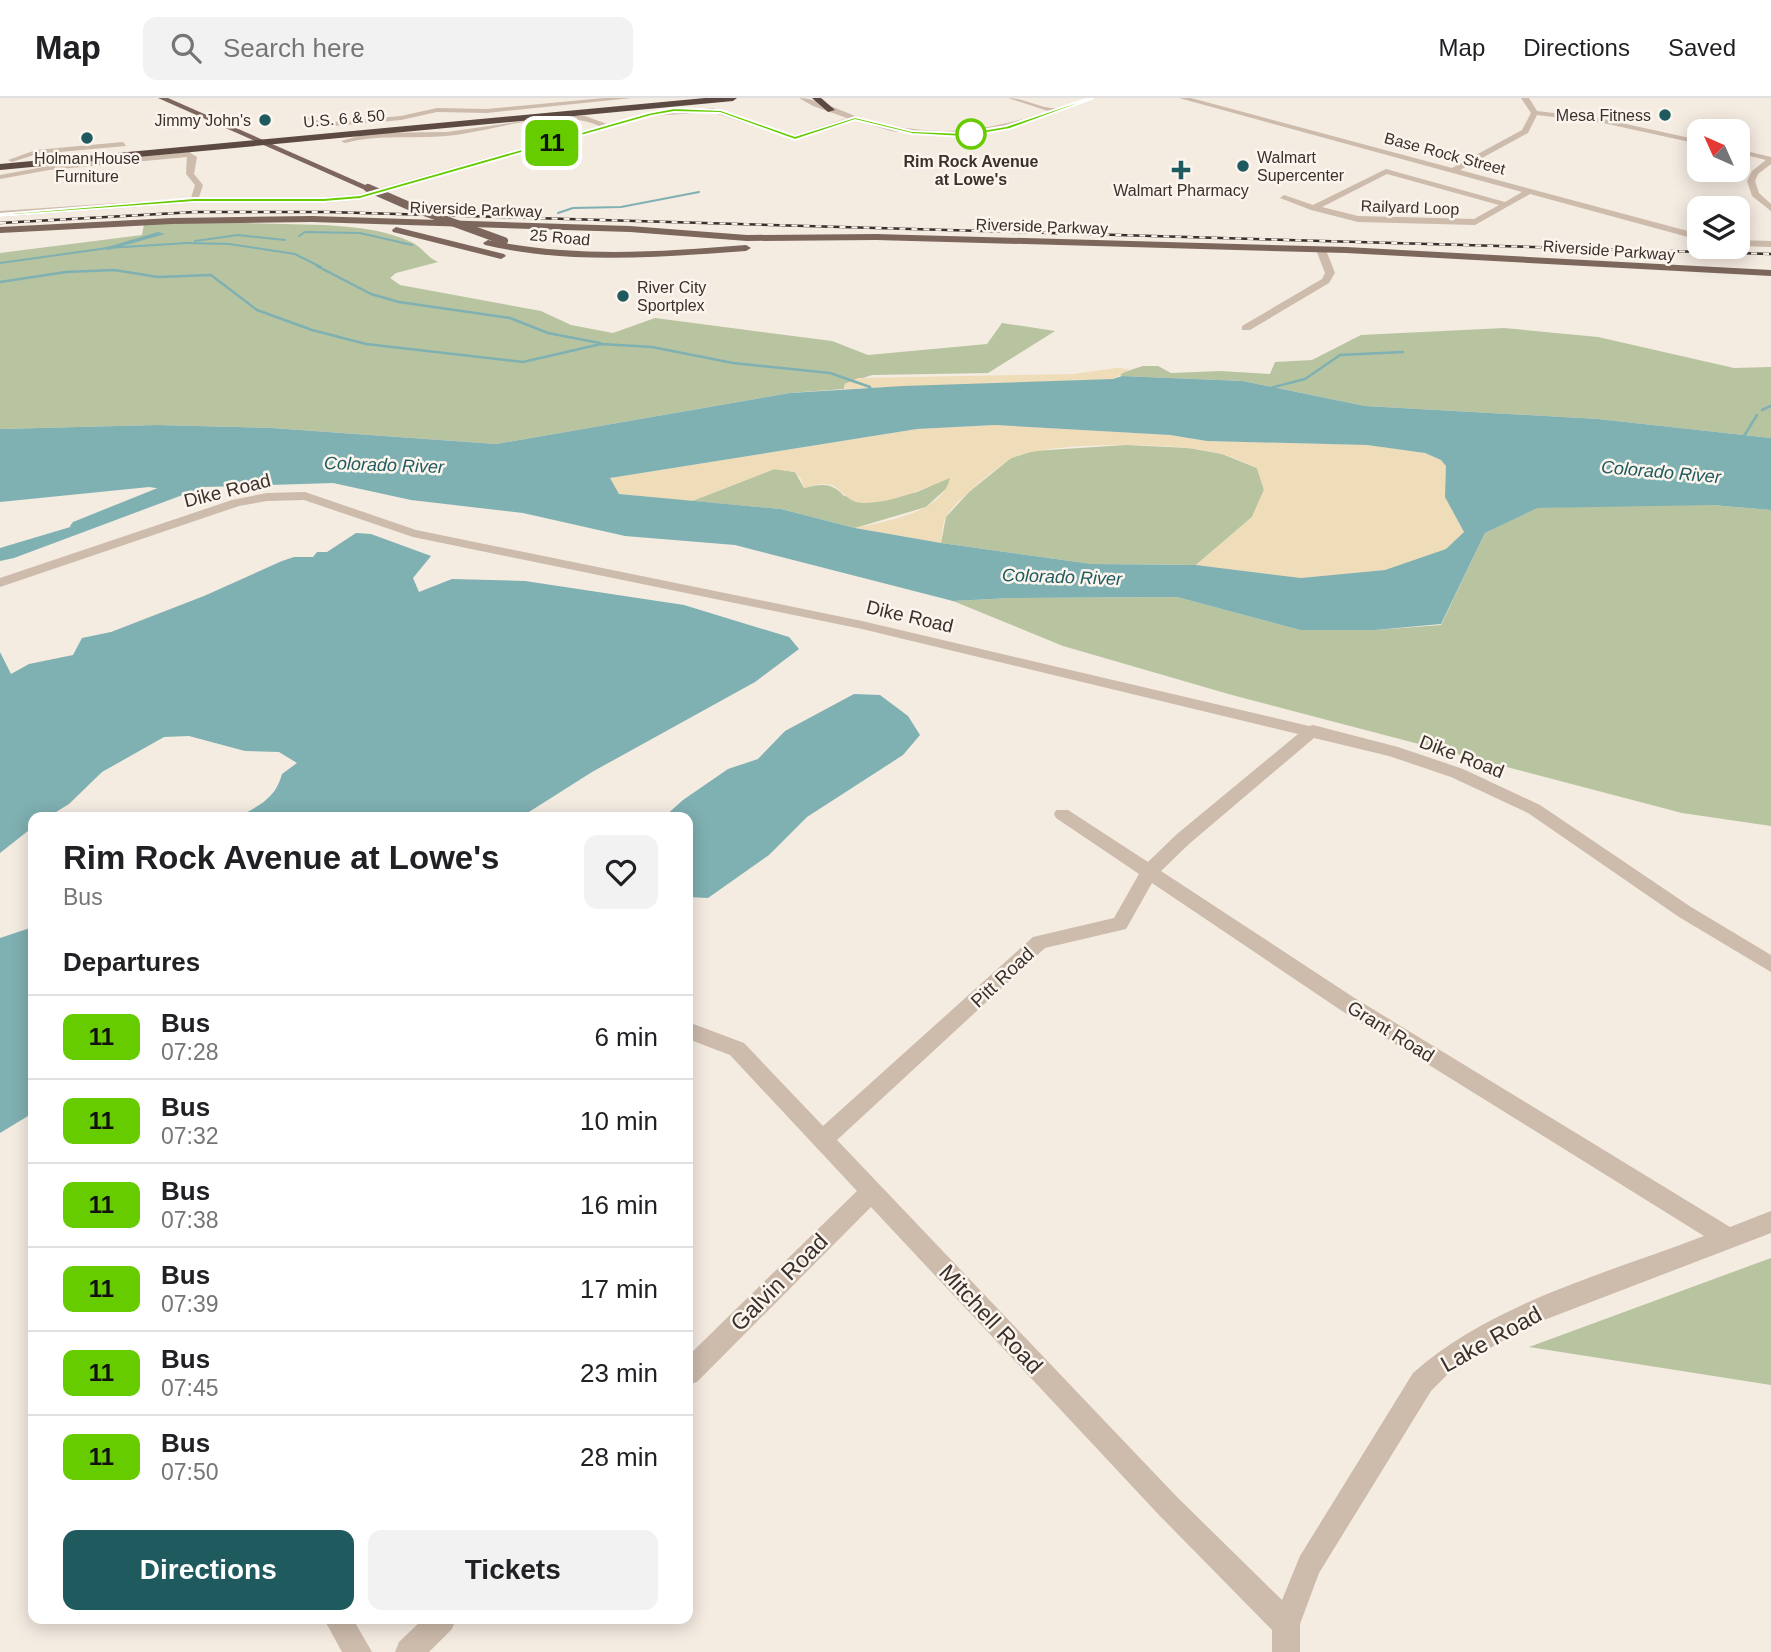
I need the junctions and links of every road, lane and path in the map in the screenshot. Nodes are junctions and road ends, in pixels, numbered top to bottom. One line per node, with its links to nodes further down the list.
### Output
1 (163, 98): 15 (main road, 25 Road)
2 (628, 98): 11 (street)
3 (680, 98): 12 (highway, U.S. 6 & 50)
4 (733, 98): 22 (highway, U.S. 6 & 50)
5 (803, 98): 14 (street)
6 (816, 98): 14 (highway)
7 (1012, 98): 16 (street)
8 (1091, 98): 16 (street)
9 (1184, 98): 35 (street, Base Rock Street)
10 (1525, 98): 17 (street)
11 (609, 99): 13 (street)
12 (573, 108): 20 (highway, U.S. 6 & 50); 22 (highway)
13 (438, 110): 19 (street); 20 (street)
14 (831, 110): 18 (street)
15 (192, 111): 23 (main road, 25 Road); 27 (main road, 25 Road)
16 (1055, 111): 18 (street)
17 (1535, 113): 26 (street); 35 (street, Railyard Loop)
18 (855, 118): 21 (street)
19 (310, 119)
20 (435, 121): 24 (highway); 27 (highway, U.S. 6 & 50)
21 (607, 127): 22 (street); 40 (street)
22 (446, 130): 24 (highway, U.S. 6 & 50); 28 (street)
23 (221, 132): 27 (main road, 25 Road); 29 (highway)
24 (363, 133): 25 (highway, U.S. 6 & 50)
25 (328, 135): 27 (highway, U.S. 6 & 50); 31 (highway)
26 (1687, 139)
27 (247, 141): 29 (highway, U.S. 6 & 50); 31 (main road, 25 Road); 33 (highway, U.S. 6 & 50); 57 (main road, 25 Road)
28 (345, 141)
29 (179, 144): 33 (highway, U.S. 6 & 50)
30 (1750, 154): 32 (street)
31 (290, 155): 54 (main road, 25 Road, bridge)
32 (1771, 159): 43 (street)
33 (12, 163): 34 (highway, U.S. 6 & 50); 36 (street)
34 (0, 164)
35 (1452, 171): 37 (street, Railyard Loop); 38 (street, Base Rock Street)
36 (0, 175): 40 (street)
37 (1431, 183): 41 (street, Railyard Loop); 42 (street, Railyard Loop)
38 (1529, 191): 41 (street); 48 (street, Base Rock Street)
39 (1284, 198): 42 (street)
40 (194, 200): 44 (street)
41 (1507, 205): 42 (street, Railyard Loop)
42 (1314, 208)
43 (1771, 208)
44 (0, 214)
45 (312, 219): 46 (main road, Riverside Parkway); 47 (main road, Riverside Parkway); 55 (main road, Riverside Parkway)
46 (589, 229): 49 (main road, Riverside Parkway); 50 (main road)
47 (0, 230)
48 (1687, 234)
49 (790, 242): 50 (main road, 25 Road); 55 (main road, 25 Road); 56 (main road, Riverside Parkway)
50 (637, 243): 54 (main road, 25 Road); 57 (main road)
51 (1750, 243): 52 (street)
52 (1771, 244)
53 (621, 245): 54 (main road)
54 (564, 248)
55 (691, 252): 57 (main road, 25 Road)
56 (1322, 253): 58 (main road, Riverside Parkway); 59 (main road, Riverside Parkway); 60 (street)
57 (583, 255)
58 (1771, 273)
59 (1771, 279)
60 (1246, 328)
61 (0, 583): 62 (street, Dike Road)
62 (1313, 730): 64 (street, Pitt Road); 65 (street, Dike Road)
63 (1062, 814): 64 (street, Grant Road)
64 (1148, 873): 67 (street, Pitt Road); 70 (street, Grant Road)
65 (1771, 964)
66 (693, 1032): 67 (street, Mitchell Road)
67 (822, 1140): 68 (street, Mitchell Road)
68 (871, 1192): 71 (street, Galvin Road); 74 (street, Mitchell Road)
69 (1771, 1222): 70 (street, Lake Road)
70 (1726, 1237): 74 (street, Lake Road)
71 (693, 1368)
72 (341, 1624): 75 (street)
73 (437, 1624): 76 (street)
74 (1286, 1624): 77 (street, Lake Road)
75 (358, 1652)
76 (409, 1652)
77 (1286, 1652)

